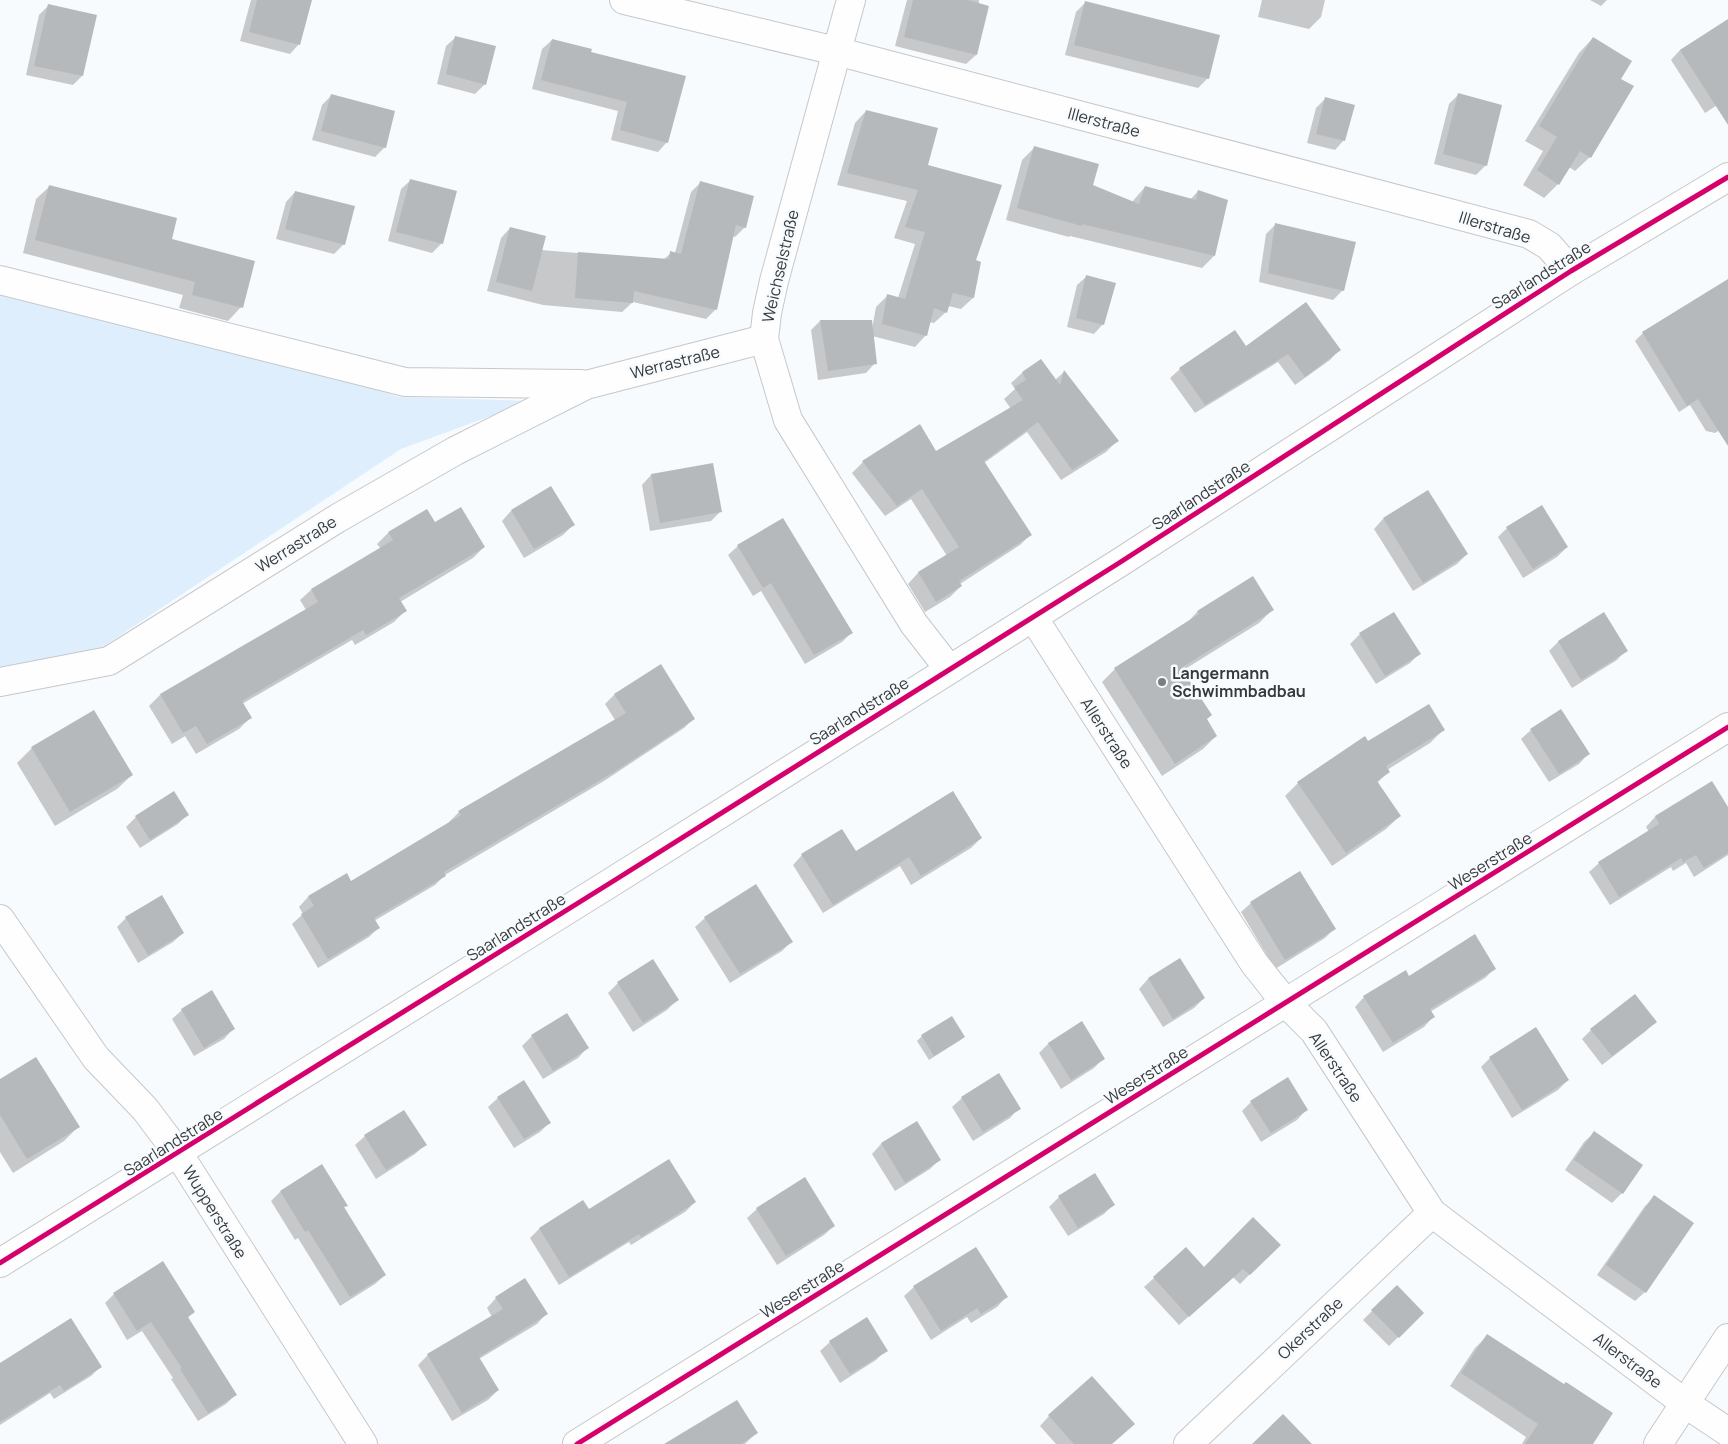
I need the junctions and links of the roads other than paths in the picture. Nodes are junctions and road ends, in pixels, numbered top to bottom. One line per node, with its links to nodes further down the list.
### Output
1 (624, 0): 3 (street, Illerstraße)
2 (851, 0): 3 (street, Weichselstraße)
3 (836, 51): 5 (street, Illerstraße); 7 (street, Weichselstraße)
4 (1728, 177): 5 (street, Saarlandstraße)
5 (1571, 270): 9 (street, Saarlandstraße)
6 (0, 280): 8 (street, Werrastraße)
7 (764, 339): 8 (street, Werrastraße); 10 (street, Weichselstraße)
8 (586, 384): 11 (street, Werrastraße)
9 (1033, 617): 10 (street, Saarlandstraße); 14 (street, Allerstraße)
10 (949, 669): 15 (street, Saarlandstraße)
11 (0, 682)
12 (1728, 727): 14 (street, Weserstraße)
13 (0, 919): 15 (street, Wupperstraße)
14 (1285, 1002): 16 (street, Allerstraße); 22 (street, Weserstraße)
15 (178, 1153): 17 (street, Saarlandstraße); 21 (street, Wupperstraße)
16 (1432, 1213): 19 (street, Allerstraße); 23 (street, Okerstraße)
17 (0, 1263)
18 (1728, 1338): 19 (street)
19 (1686, 1404): 20 (street, Allerstraße); 24 (street)
20 (1728, 1432)
21 (363, 1444)
22 (577, 1444)
23 (1188, 1444)
24 (1658, 1444)

